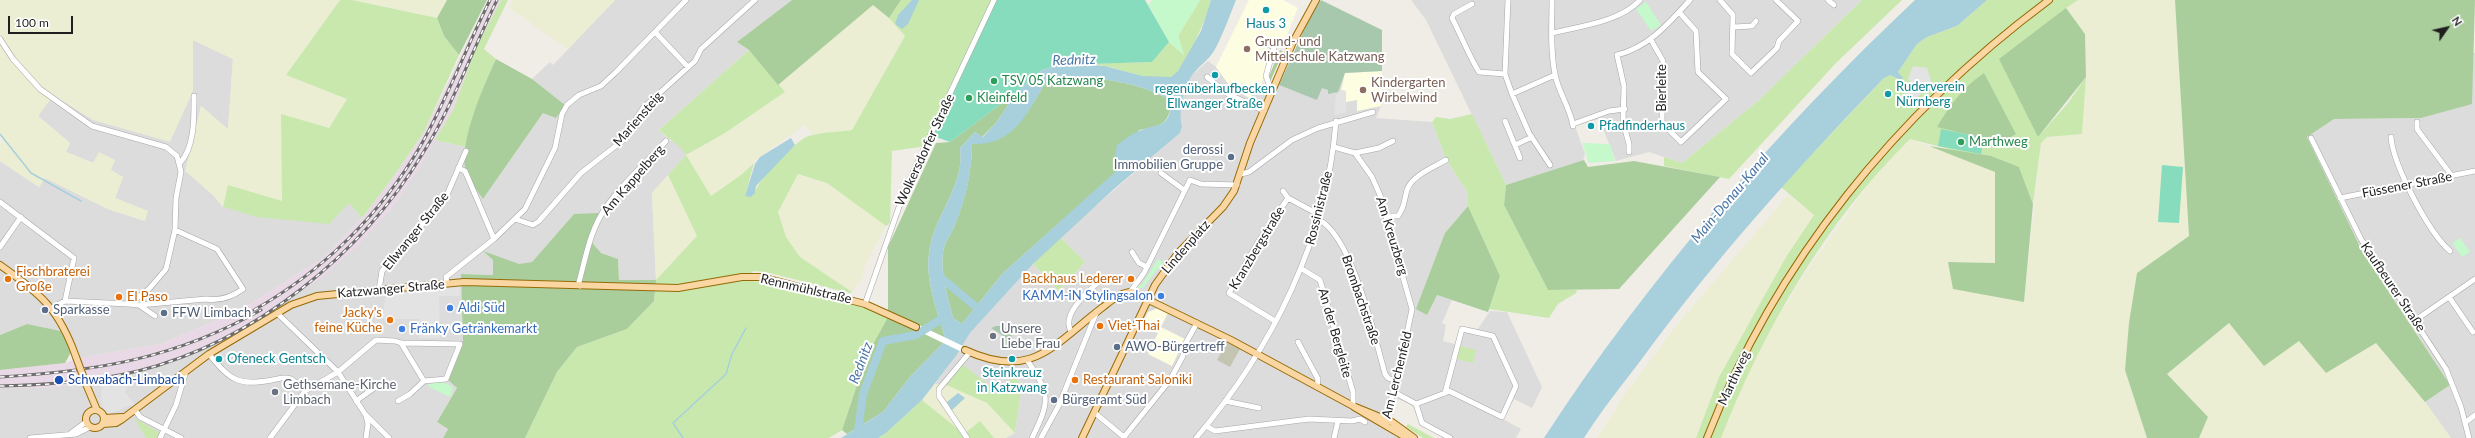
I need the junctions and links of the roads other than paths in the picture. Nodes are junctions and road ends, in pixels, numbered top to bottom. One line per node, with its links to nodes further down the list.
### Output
1 (686, 0): 20 (street)
2 (755, 0): 25 (street, Mariensteig)
3 (994, 0): 87 (street, Wolkersdorfer Straße)
4 (1316, 0): 29 (main road, Lindenplatz)
5 (1508, 0): 26 (street)
6 (1552, 0): 21 (street)
7 (1630, 0): 16 (street)
8 (1640, 0): 16 (street)
9 (1690, 0): 17 (street)
10 (1720, 0): 19 (street)
11 (1776, 0): 19 (street)
12 (1828, 0): 15 (street)
13 (2048, 0): 154 (main road, Marthweg)
14 (1472, 4): 26 (street)
15 (1834, 5)
16 (1635, 6): 21 (street)
17 (1679, 12): 23 (street); 23 (street, Bierleite)
18 (1756, 21): 19 (street)
19 (1734, 27)
20 (656, 32): 25 (street); 67 (street)
21 (1553, 33): 27 (street)
22 (0, 39): 50 (street)
23 (1651, 40): 32 (street)
24 (1269, 45): 29 (street)
25 (688, 67): 67 (street, Mariensteig)
26 (1504, 74): 30 (street)
27 (1555, 75): 30 (street); 32 (street)
28 (1207, 77): 33 (street)
29 (1272, 92): 33 (main road, Lindenplatz)
30 (1512, 94): 38 (street)
31 (194, 96): 50 (street)
32 (1625, 109): 46 (street)
33 (1264, 111): 55 (main road, Lindenplatz)
34 (1373, 112): 35 (street)
35 (1336, 121): 44 (street, Rossinistraße); 55 (street)
36 (1504, 121): 43 (street)
37 (2417, 122): 56 (street)
38 (1532, 137): 43 (street); 51 (street)
39 (2391, 137): 57 (street)
40 (2310, 138): 62 (street, Kaufbeurer Straße)
41 (666, 141): 79 (street, Am Kappelberg)
42 (1393, 141): 47 (street)
43 (1515, 145): 48 (street)
44 (1334, 147): 47 (street); 66 (street, Rossinistraße)
45 (466, 151): 52 (street, Ellwanger Straße)
46 (1629, 152)
47 (1355, 153): 64 (street, Am Kreuzberg)
48 (1520, 158)
49 (1446, 160): 64 (street)
50 (180, 163): 68 (street)
51 (1550, 165)
52 (458, 168): 69 (street); 81 (street, Ellwanger Straße)
53 (2475, 171): 56 (street, Füssener Straße)
54 (1160, 173): 59 (street)
55 (1241, 174): 58 (main road, Lindenplatz)
56 (2452, 176): 57 (street, Füssener Straße)
57 (2407, 184): 62 (street, Füssener Straße); 72 (street)
58 (1237, 185): 59 (street, Lindenplatz); 84 (main road, Lindenplatz)
59 (1184, 190): 74 (street, Lindenplatz)
60 (1282, 191): 61 (street, Kranzbergstraße)
61 (1288, 198): 66 (street, Kranzbergstraße); 93 (street, Kranzbergstraße)
62 (2340, 198): 94 (street, Kaufbeurer Straße)
63 (0, 202): 65 (street)
64 (1388, 216): 96 (street, Am Kreuzberg)
65 (21, 217): 70 (street); 85 (street)
66 (1319, 218): 75 (street, Rossinistraße); 109 (street, Brombachstraße)
67 (515, 219): 69 (street)
68 (175, 230): 86 (street); 88 (street)
69 (494, 240): 78 (street)
70 (0, 247)
71 (1132, 252): 74 (street)
72 (2450, 252)
73 (0, 265): 89 (main road)
74 (1147, 267): 82 (street, Lindenplatz)
75 (1302, 269): 93 (street, Rossinistraße); 120 (street, An der Bergleite)
76 (1100, 277): 98 (street)
77 (2475, 279): 83 (street)
78 (447, 283): 79 (main road, Katzwanger Straße); 81 (main road, Katzwanger Straße)
79 (580, 286): 80 (main road, Katzwanger Straße)
80 (692, 286): 87 (main road, Rennmühlstraße)
81 (379, 290): 91 (main road, Katzwanger Straße)
82 (1130, 292): 84 (main road); 90 (main road)
83 (2449, 297): 94 (street); 99 (street)
84 (1147, 298): 95 (main road); 125 (main road, Lindenplatz)
85 (65, 302): 86 (street); 89 (street)
86 (129, 304): 88 (street)
87 (865, 304): 97 (main road, Rennmühlstraße)
88 (139, 305): 92 (street)
89 (52, 308): 115 (main road, bridge)
90 (1097, 311): 98 (main road); 146 (street)
91 (277, 313): 103 (main road, Katzwanger Straße); 107 (street)
92 (155, 316)
93 (1274, 321): 104 (street, Rossinistraße)
94 (2414, 321): 132 (street, Kaufbeurer Straße)
95 (1197, 323): 104 (main road); 148 (street)
96 (1410, 324): 109 (street, Am Lerchenfeld)
97 (916, 327)
98 (1071, 331): 105 (main road)
99 (2473, 332)
100 (1298, 342): 110 (street)
101 (401, 343): 107 (street); 108 (street); 108 (street)
102 (968, 351): 105 (main road); 144 (street)
103 (209, 354): 106 (main road, Katzwanger Straße); 112 (street)
104 (1257, 354): 110 (main road); 118 (street, Rossinistraße)
105 (1027, 360): 145 (street)
106 (186, 371): 123 (main road, Katzwanger Straße); 136 (street)
107 (338, 372): 112 (street); 116 (street)
108 (424, 381): 117 (street)
109 (1397, 381): 113 (street, Am Lerchenfeld)
110 (1316, 387): 120 (main road)
111 (374, 388): 116 (street)
112 (305, 391): 141 (street)
113 (1394, 392): 119 (street); 128 (street, Am Lerchenfeld)
114 (1445, 393): 114 (street); 119 (street)
115 (90, 394): 122 (main road); 124 (main road)
116 (356, 400): 126 (street)
117 (398, 401)
118 (1225, 401): 121 (street); 135 (street, Rossinistraße)
119 (1416, 404): 153 (street)
120 (1353, 406): 128 (main road); 134 (main road)
121 (1259, 408)
122 (97, 410): 124 (main road); 129 (main road)
123 (135, 410): 129 (main road, Katzwanger Straße); 136 (street)
124 (89, 411): 133 (main road)
125 (1095, 413): 147 (main road, Lindenplatz); 148 (street)
126 (366, 414): 142 (street); 143 (street)
127 (2475, 416): 132 (street)
128 (1384, 418): 134 (street, Am Lerchenfeld); 152 (main road)
129 (104, 421): 133 (main road)
130 (1338, 421): 131 (street); 135 (street); 150 (street)
131 (1365, 422)
132 (2466, 422): 155 (street, Kaufbeurer Straße)
133 (88, 425): 137 (street)
134 (1384, 425): 151 (main road)
135 (1206, 426): 149 (street, Rossinistraße)
136 (163, 430): 139 (street); 140 (street)
137 (68, 435): 138 (street)
138 (30, 438)
139 (160, 438)
140 (181, 438)
141 (270, 438)
142 (366, 438)
143 (389, 438)
144 (967, 438)
145 (1032, 438)
146 (1041, 438)
147 (1082, 438)
148 (1125, 438)
149 (1196, 438)
150 (1334, 438)
151 (1407, 438)
152 (1414, 438)
153 (1450, 438)
154 (1707, 438)
155 (2469, 438)

